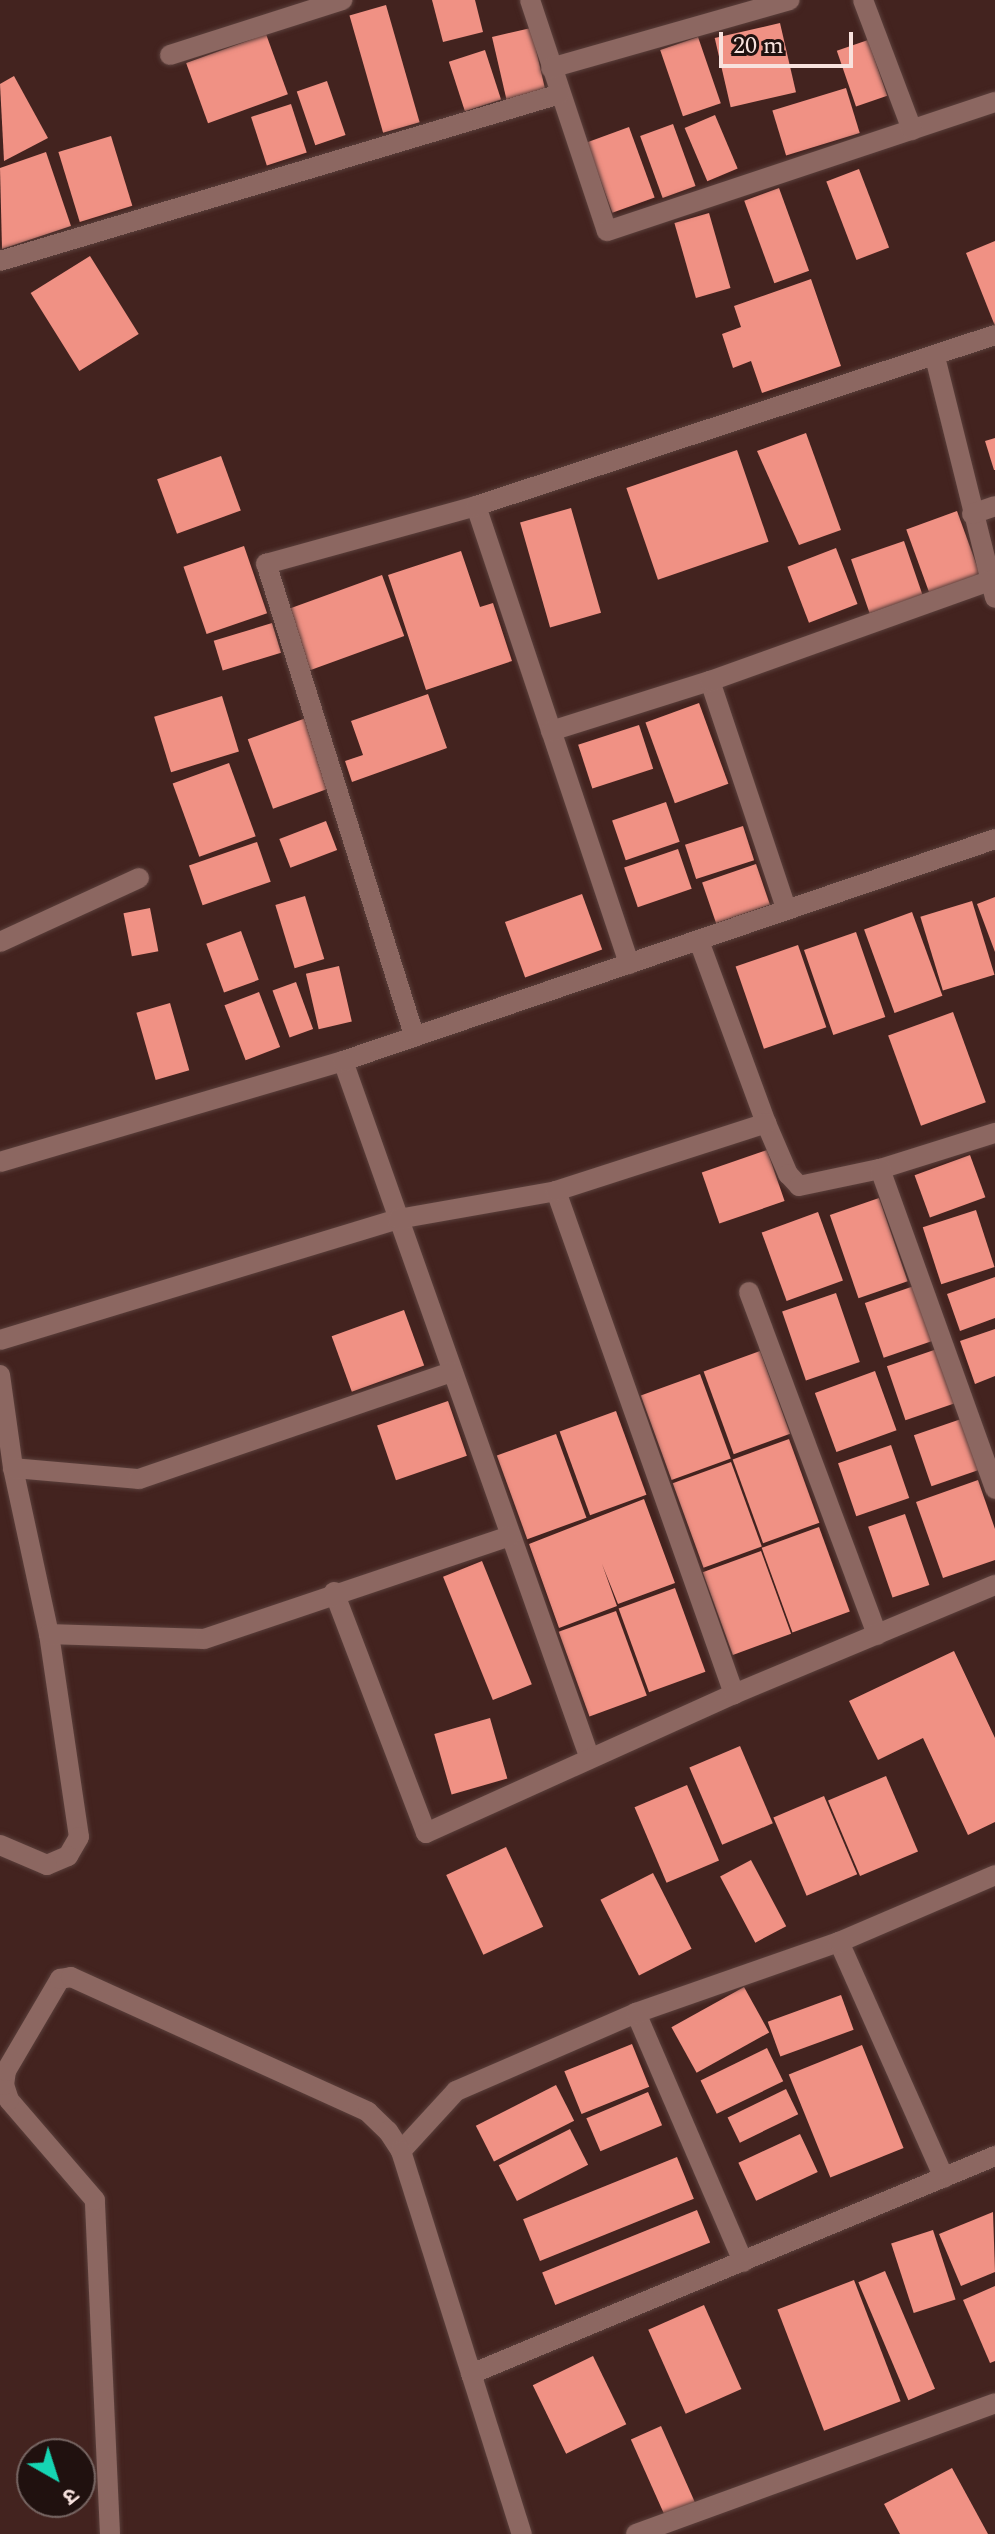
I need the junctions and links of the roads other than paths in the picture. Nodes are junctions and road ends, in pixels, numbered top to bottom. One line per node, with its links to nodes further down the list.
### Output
1 (342, 0): 5 (street)
2 (530, 0): 6 (street)
3 (789, 0): 6 (street)
4 (863, 0): 9 (street)
5 (170, 55)
6 (551, 68): 7 (street)
7 (560, 94): 9 (street); 10 (street)
8 (995, 102): 9 (street)
9 (912, 130)
10 (0, 261)
11 (995, 335): 12 (street)
12 (935, 357): 13 (street); 15 (street)
13 (476, 506): 18 (street); 25 (street)
14 (995, 506): 15 (street)
15 (972, 514): 16 (street)
16 (992, 590): 17 (street)
17 (710, 681): 18 (street); 21 (street)
18 (551, 731): 24 (street)
19 (995, 839): 21 (street)
20 (139, 878): 23 (street)
21 (786, 908): 22 (street)
22 (699, 941): 24 (street); 27 (street)
23 (0, 942)
24 (629, 964): 25 (street)
25 (414, 1035): 26 (street)
26 (343, 1061): 29 (street); 32 (street)
27 (766, 1123): 30 (street); 31 (street)
28 (995, 1133): 30 (street)
29 (0, 1162)
30 (880, 1169): 38 (street)
31 (556, 1191): 32 (street); 44 (street)
32 (398, 1219): 34 (street); 35 (street)
33 (749, 1292): 43 (street)
34 (0, 1340)
35 (452, 1372): 37 (street); 39 (street)
36 (0, 1375): 37 (street)
37 (13, 1468): 42 (street)
38 (995, 1489)
39 (510, 1536): 41 (street); 45 (street)
40 (995, 1585): 43 (street)
41 (334, 1592): 42 (street); 45 (street)
42 (49, 1634): 46 (street)
43 (877, 1635): 44 (street)
44 (734, 1694): 45 (street)
45 (590, 1759)
46 (0, 1845)
47 (995, 1875): 48 (street)
48 (839, 1942): 49 (street); 54 (street)
49 (636, 2013): 52 (street); 55 (street)
50 (9, 2048): 51 (street); 52 (street)
51 (2, 2085): 58 (street)
52 (401, 2151): 56 (street)
53 (995, 2156): 54 (street)
54 (944, 2178): 55 (street)
55 (743, 2262): 56 (street)
56 (471, 2374): 59 (street)
57 (995, 2403): 60 (street)
58 (110, 2534)
59 (522, 2534)
60 (636, 2534)

